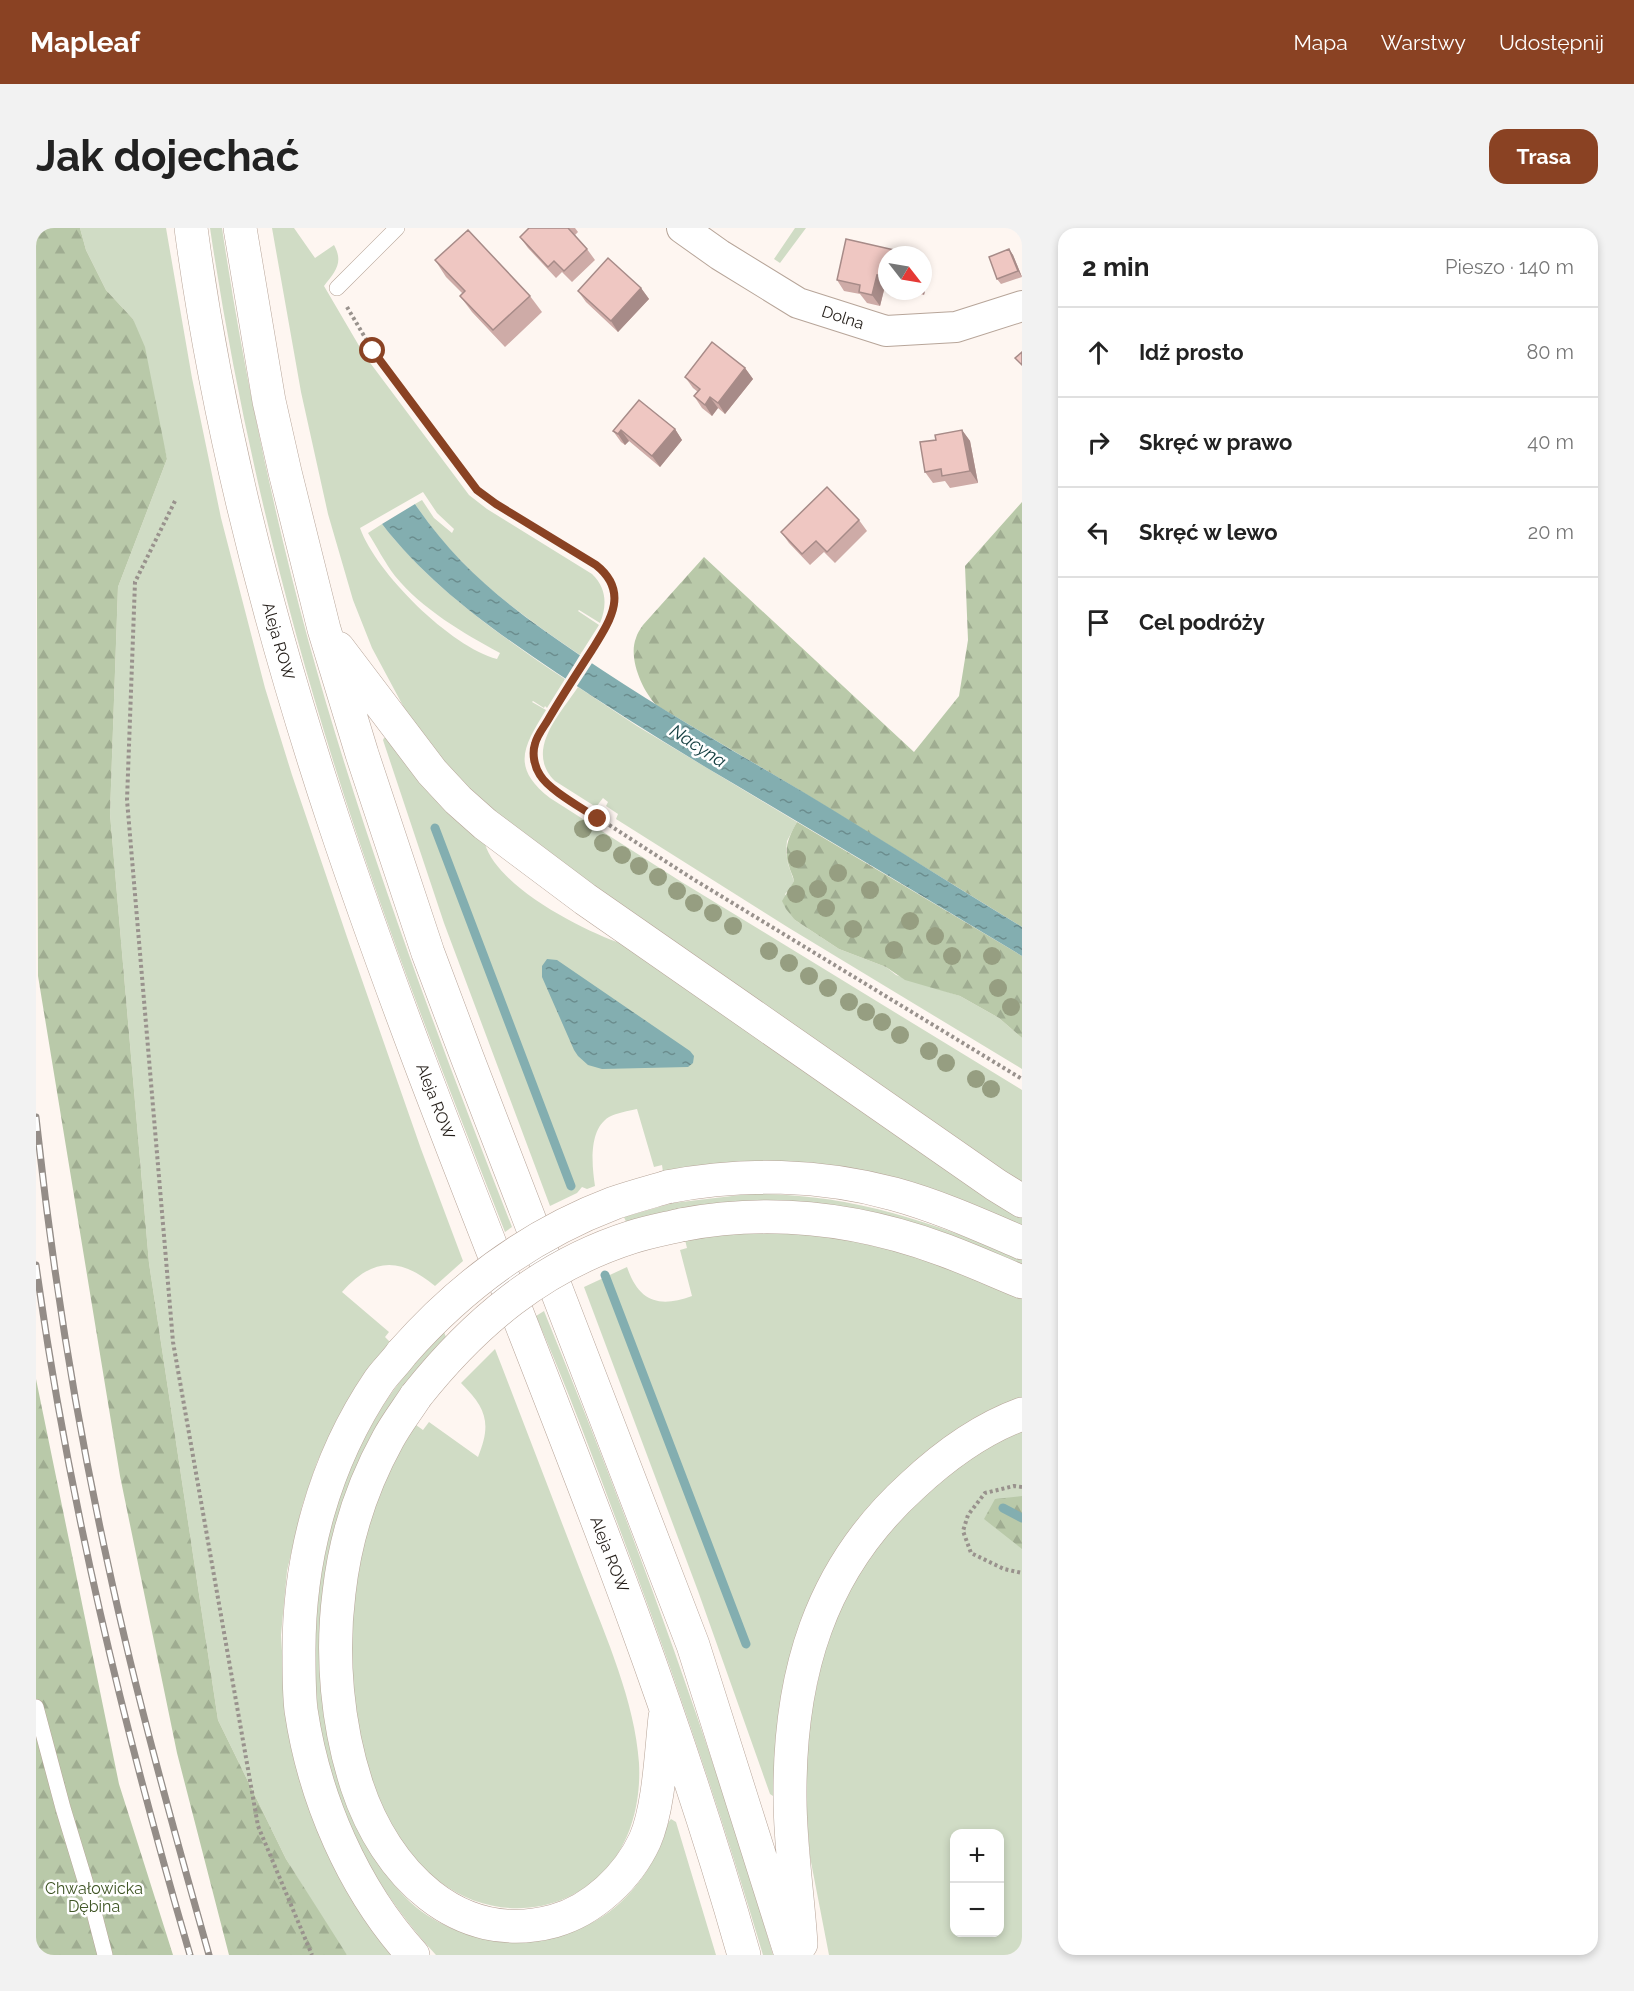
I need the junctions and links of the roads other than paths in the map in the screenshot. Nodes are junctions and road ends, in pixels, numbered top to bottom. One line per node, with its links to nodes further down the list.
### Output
1 (240, 228): 7 (main road)
2 (398, 228): 5 (lane)
3 (682, 228): 6 (street, Dolna)
4 (193, 243): 13 (main road, Aleja ROW)
5 (337, 288)
6 (1022, 306)
7 (324, 629): 8 (main road); 17 (main road)
8 (1022, 1201)
9 (1022, 1243): 15 (main road, bridge)
10 (1022, 1281): 13 (main road, bridge)
11 (1022, 1414): 18 (main road)
12 (36, 1707): 14 (lane)
13 (666, 1708): 16 (main road, Aleja ROW)
14 (105, 1955)
15 (413, 1955)
16 (744, 1955)
17 (791, 1955)
18 (802, 1955)

